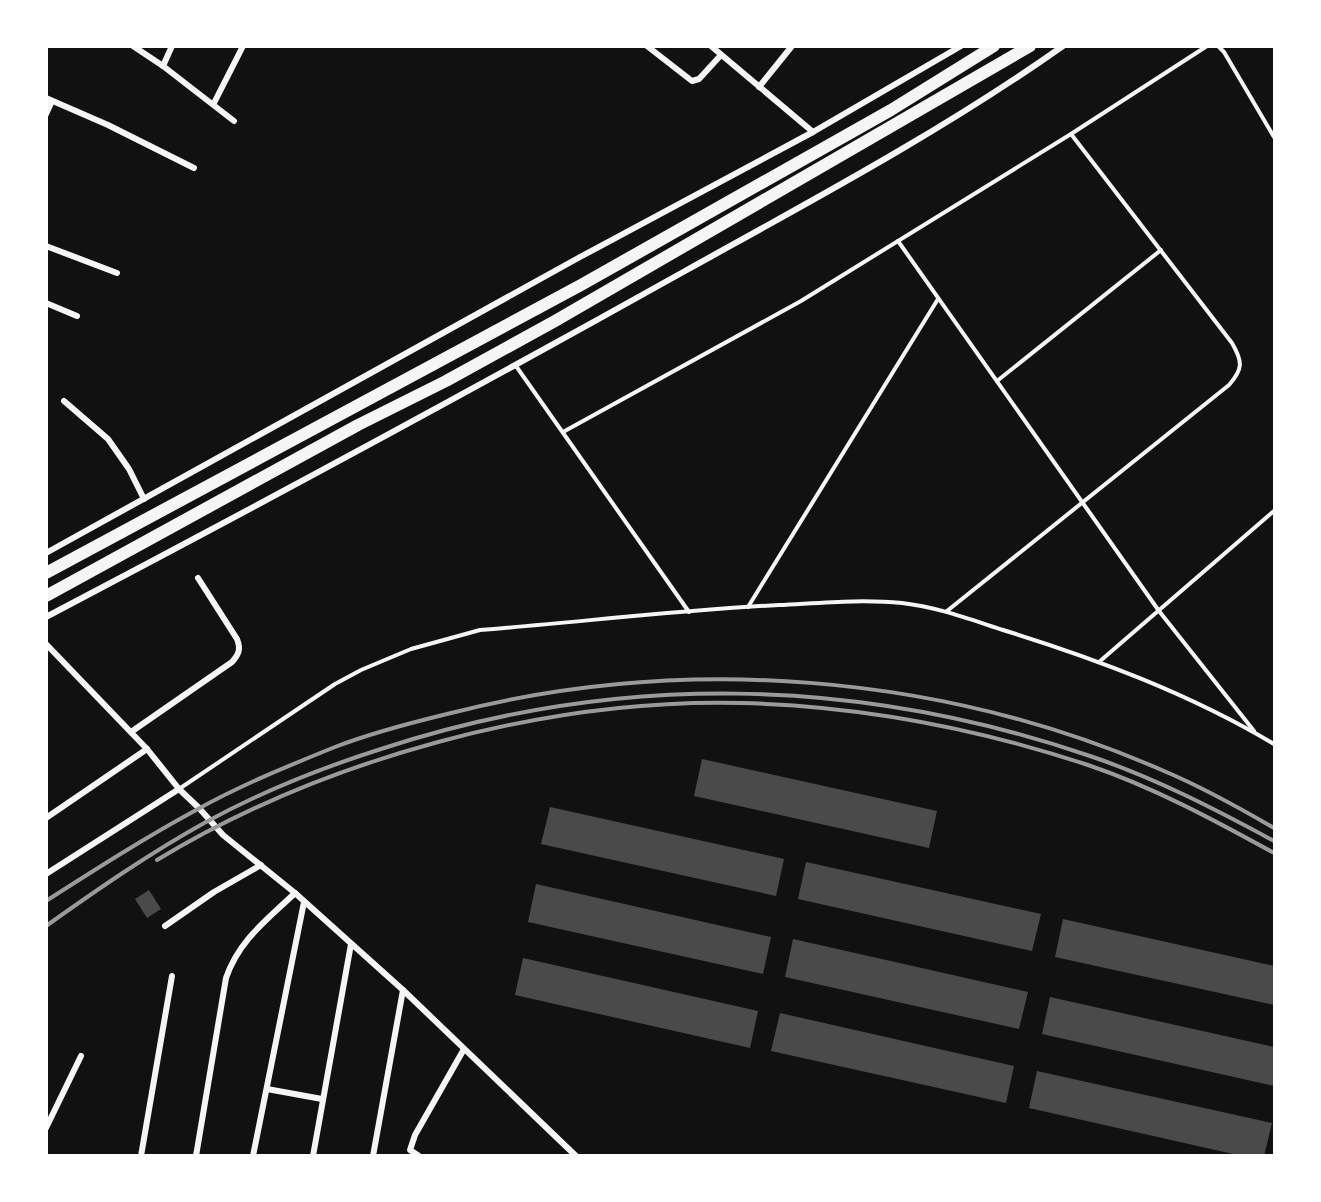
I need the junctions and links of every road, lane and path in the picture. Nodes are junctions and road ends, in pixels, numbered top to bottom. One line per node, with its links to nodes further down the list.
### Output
1 (133, 46): 14 (street)
2 (172, 46): 14 (street)
3 (243, 46): 17 (street)
4 (647, 46): 13 (street)
5 (711, 46): 13 (street)
6 (792, 46): 15 (street)
7 (961, 46): 20 (street)
8 (994, 46): 39 (highway)
9 (1030, 46): 41 (highway)
10 (1063, 46): 31 (street)
11 (1207, 46): 21 (lane)
12 (1218, 46): 22 (lane)
13 (721, 55): 15 (street)
14 (163, 66): 17 (street)
15 (759, 87): 20 (street)
16 (49, 100): 18 (street); 23 (street)
17 (214, 104): 19 (street)
18 (46, 114)
19 (234, 121)
20 (813, 132): 35 (street)
21 (1071, 134): 24 (lane); 26 (lane)
22 (1275, 137)
23 (194, 168)
24 (898, 241): 28 (lane); 34 (lane)
25 (46, 246): 27 (street)
26 (1161, 250): 32 (lane); 36 (lane)
27 (117, 273)
28 (938, 299): 32 (lane); 42 (lane)
29 (46, 303): 30 (street)
30 (77, 316)
31 (516, 366): 34 (lane); 46 (street)
32 (997, 381): 36 (lane)
33 (64, 401): 35 (street)
34 (563, 432): 45 (lane)
35 (144, 499): 38 (street)
36 (1082, 502): 43 (lane); 44 (lane)
37 (1275, 512): 44 (lane)
38 (46, 553)
39 (46, 573)
40 (198, 578): 49 (street)
41 (46, 596)
42 (748, 607): 43 (lane); 45 (lane)
43 (946, 611): 48 (lane)
44 (1159, 611): 48 (lane); 50 (lane)
45 (689, 612): 53 (lane)
46 (46, 617)
47 (46, 644): 49 (street)
48 (1099, 662): 50 (lane)
49 (131, 732): 52 (street)
50 (1256, 734): 51 (lane)
51 (1275, 744)
52 (147, 749): 53 (street); 54 (street)
53 (179, 789): 55 (street); 56 (street)
54 (46, 818)
55 (261, 865): 57 (street); 59 (street)
56 (46, 874)
57 (295, 893): 58 (street); 70 (street)
58 (304, 902): 60 (street); 65 (street)
59 (165, 926)
60 (351, 944): 62 (street); 66 (street)
61 (172, 976): 69 (street)
62 (403, 990): 63 (street); 73 (street)
63 (464, 1049): 68 (street); 75 (street)
64 (81, 1056): 67 (street)
65 (267, 1089): 66 (street); 71 (street)
66 (322, 1099): 72 (street)
67 (46, 1128)
68 (410, 1153): 74 (street)
69 (141, 1155)
70 (196, 1155)
71 (254, 1155)
72 (313, 1155)
73 (373, 1155)
74 (418, 1155)
75 (576, 1155)

